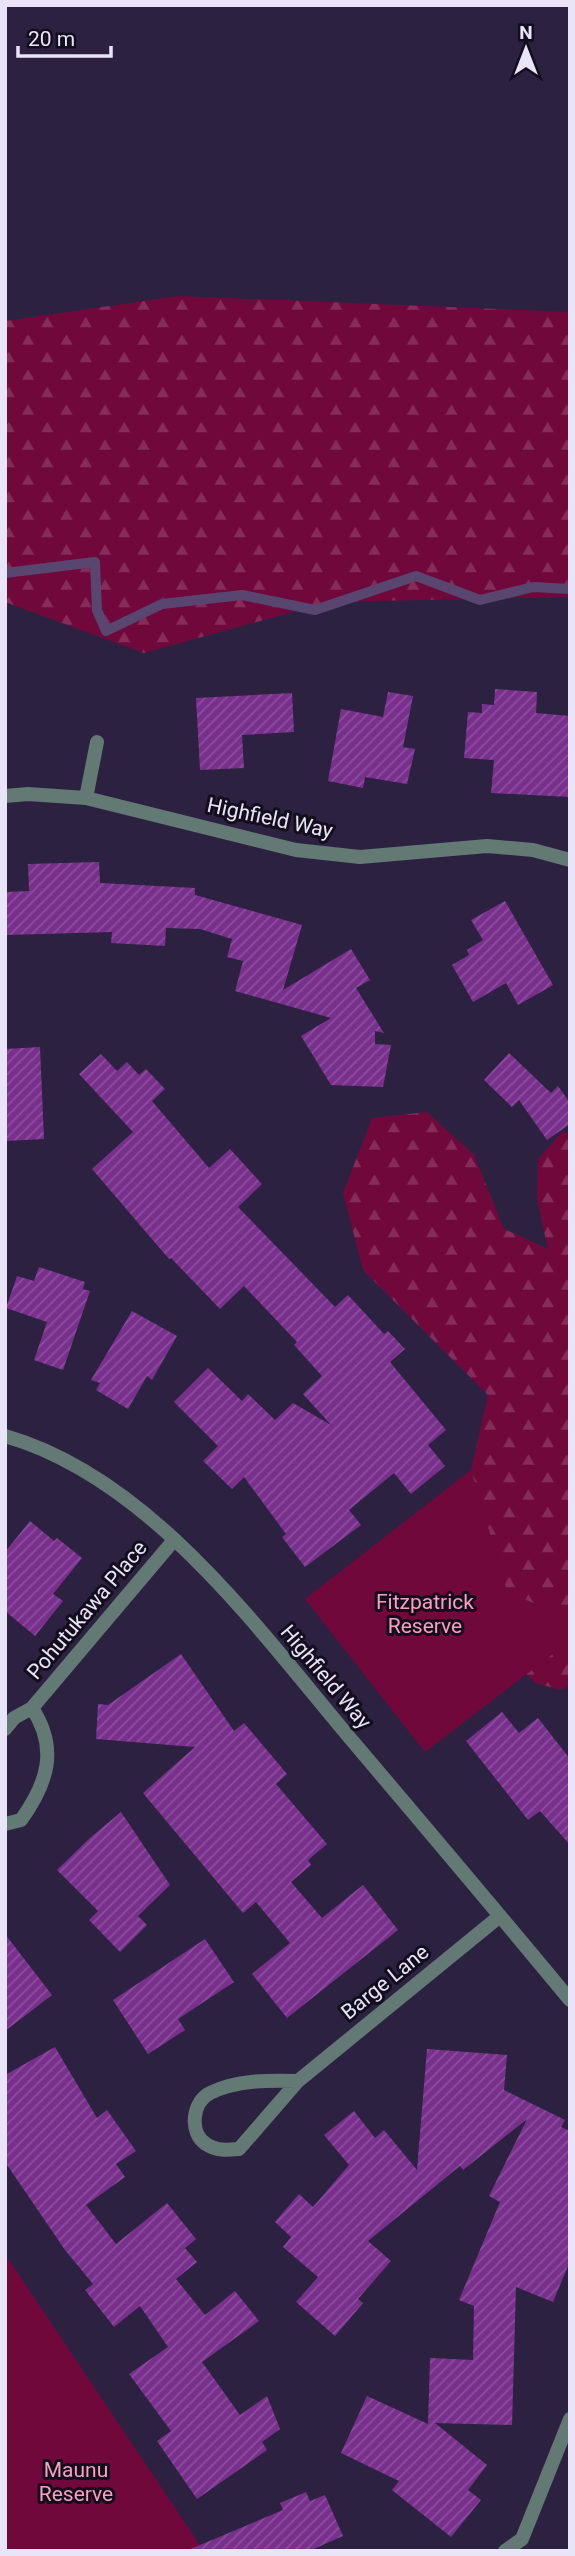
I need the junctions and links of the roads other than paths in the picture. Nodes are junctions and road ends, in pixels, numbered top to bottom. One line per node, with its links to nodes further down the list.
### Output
1 (97, 742): 3 (street)
2 (5, 796): 3 (street, Highfield Way)
3 (86, 798): 4 (street, Highfield Way)
4 (570, 860)
5 (5, 1436): 6 (street, Highfield Way)
6 (174, 1540): 7 (street, Pohutukawa Place); 10 (street, Highfield Way)
7 (32, 1708): 8 (street, Pohutukawa Place); 9 (street, Pohutukawa Place)
8 (5, 1729)
9 (5, 1824)
10 (500, 1916): 11 (street, Highfield Way); 12 (street, Barge Lane)
11 (570, 2000)
12 (298, 2081): 12 (street, Barge Lane)
13 (570, 2419): 14 (street)
14 (525, 2545): 15 (street)
15 (505, 2551)

